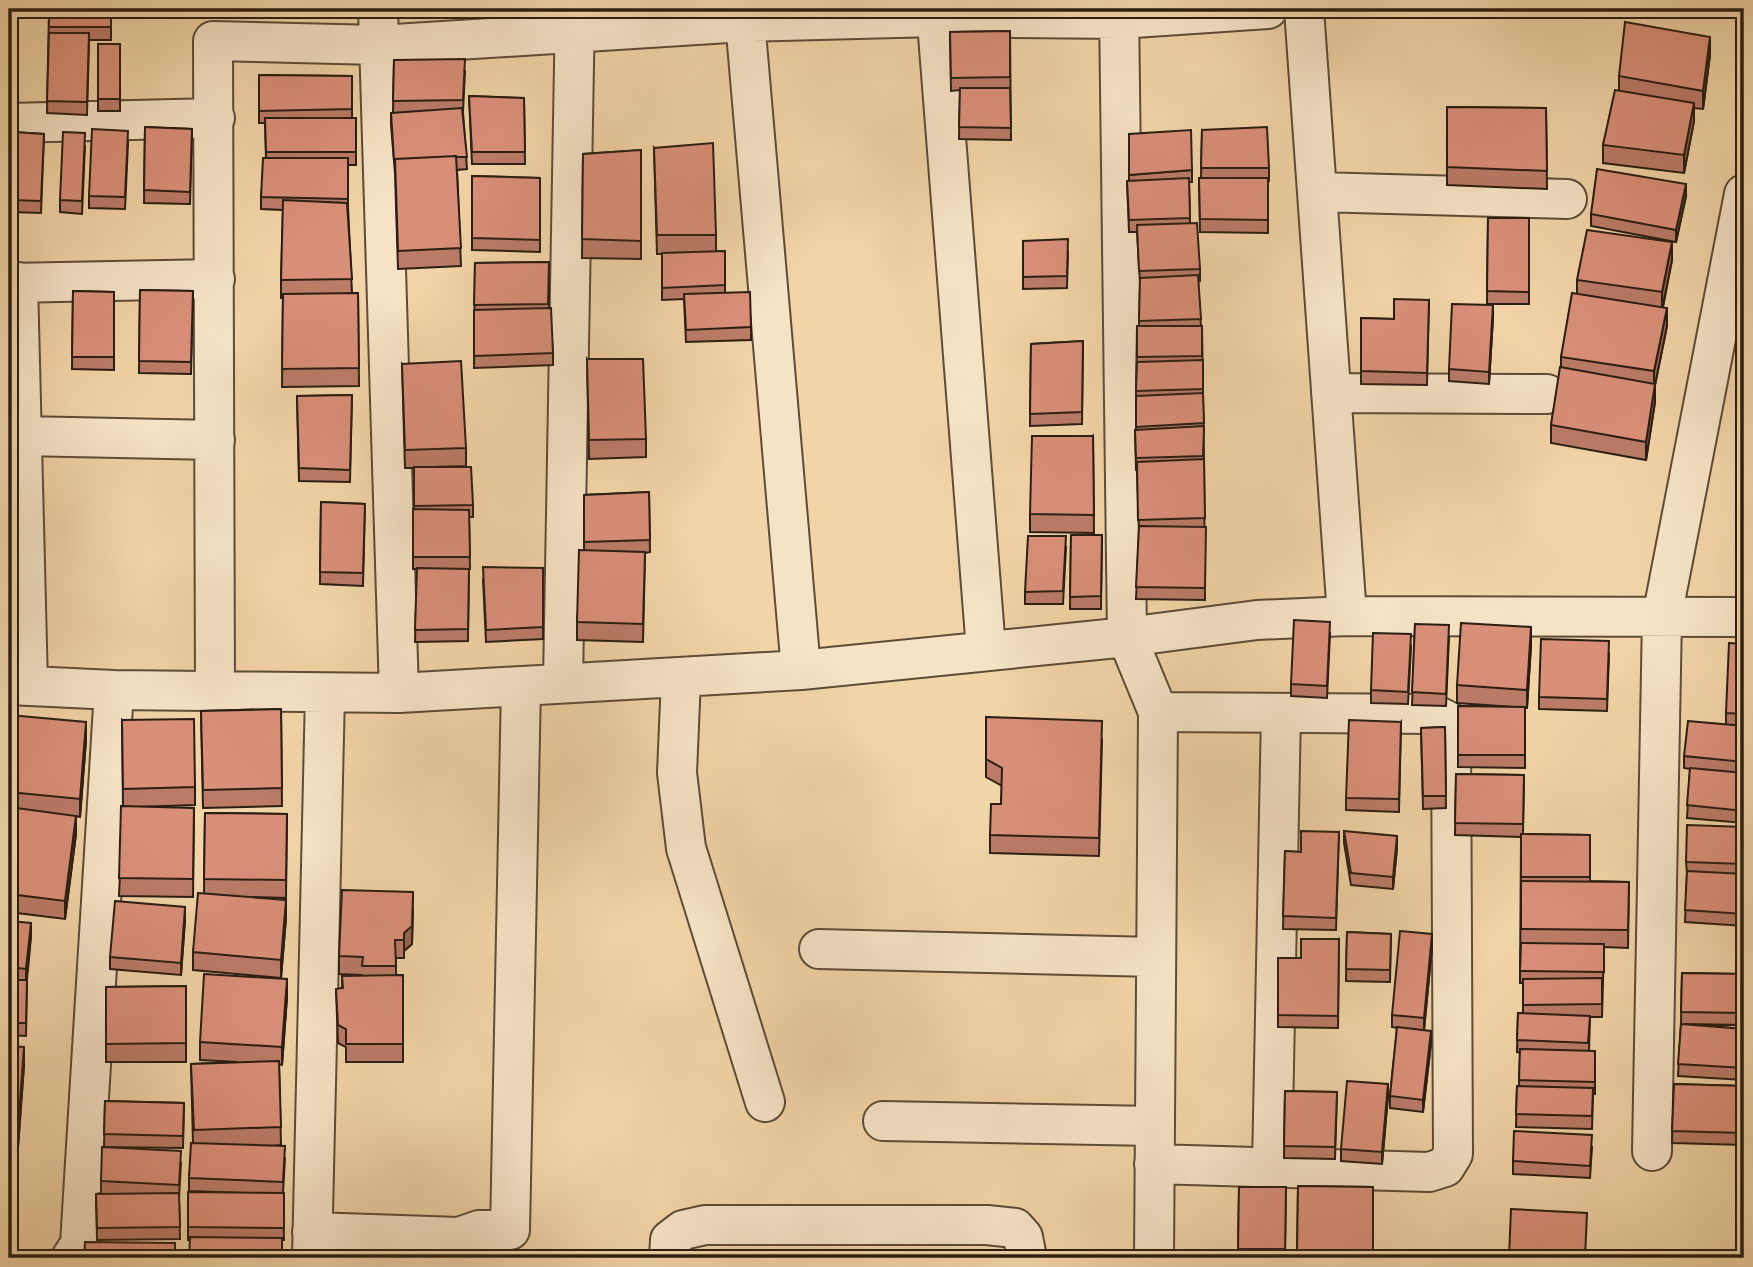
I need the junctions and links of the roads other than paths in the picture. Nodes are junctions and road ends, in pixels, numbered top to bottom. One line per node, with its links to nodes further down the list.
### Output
1 (1268, 9): 4 (street)
2 (1304, 9): 10 (street)
3 (936, 13): 4 (street); 5 (street); 23 (street)
4 (1119, 14): 22 (street)
5 (744, 15): 6 (street); 24 (street)
6 (575, 21): 7 (street); 26 (street)
7 (379, 27): 8 (street); 32 (street)
8 (215, 118): 9 (street); 13 (street)
9 (9, 123)
10 (1317, 192): 12 (street); 15 (street)
11 (1744, 194): 20 (street)
12 (1567, 199)
13 (215, 279): 14 (street); 18 (street)
14 (14, 283): 17 (street)
15 (1331, 393): 16 (street); 19 (street)
16 (1548, 394)
17 (22, 436): 18 (street); 27 (street)
18 (215, 440): 30 (street)
19 (1347, 616): 20 (street); 22 (street)
20 (1662, 617): 21 (street); 40 (street)
21 (1744, 617)
22 (1127, 637): 23 (street); 33 (street)
23 (986, 650): 24 (street)
24 (801, 670): 25 (street)
25 (681, 678): 26 (street); 37 (street)
26 (563, 682): 28 (street)
27 (18, 686): 29 (street)
28 (521, 687): 32 (street); 43 (street)
29 (114, 690): 30 (street); 44 (street)
30 (215, 692): 31 (street)
31 (325, 692): 32 (street); 43 (street)
32 (399, 693)
33 (1158, 712): 34 (street); 36 (street)
34 (1281, 713): 42 (street); 42 (street)
35 (819, 949): 36 (street)
36 (1156, 957): 39 (street)
37 (765, 1102)
38 (883, 1121): 39 (street)
39 (1155, 1126): 41 (street)
40 (1652, 1151)
41 (1154, 1164): 42 (street); 47 (street)
42 (1272, 1167)
43 (312, 1245)
44 (71, 1258)
45 (669, 1258): 46 (street)
46 (1027, 1258)
47 (1154, 1258)

